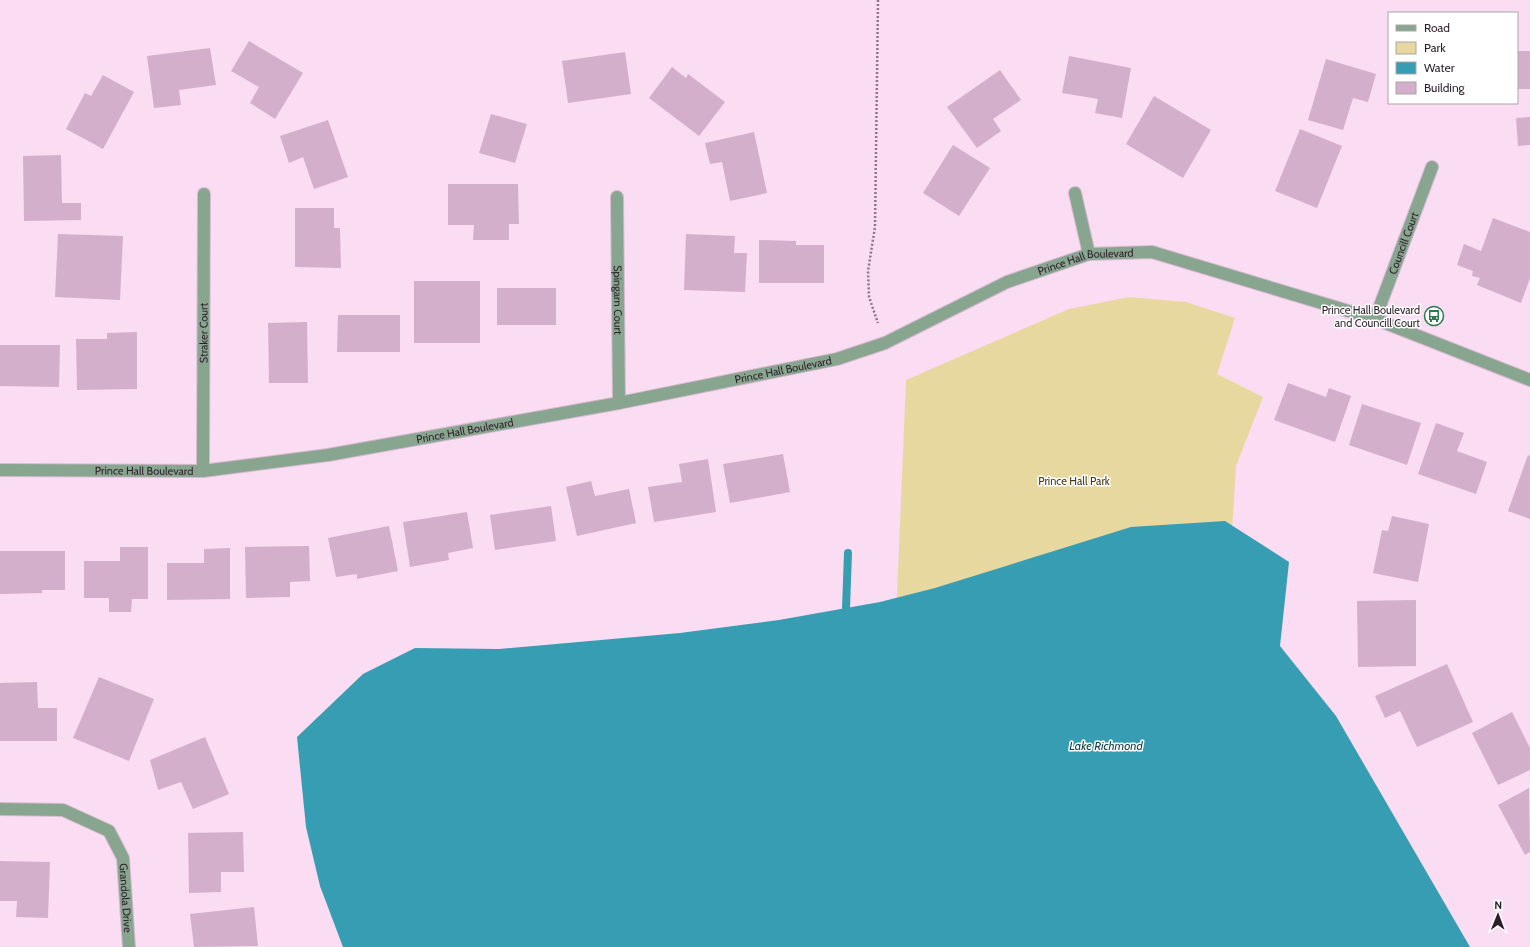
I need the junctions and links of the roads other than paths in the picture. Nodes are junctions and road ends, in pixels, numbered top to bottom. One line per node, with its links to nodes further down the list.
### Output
1 (1432, 167): 6 (street, Councill Court)
2 (1075, 193): 5 (street)
3 (204, 194): 10 (street, Straker Court)
4 (617, 197): 8 (street, Spingarn Court)
5 (1089, 254): 6 (street, Prince Hall Boulevard); 8 (street, Prince Hall Boulevard)
6 (1375, 319): 7 (street, Prince Hall Boulevard)
7 (1530, 380)
8 (619, 403): 10 (street, Prince Hall Boulevard)
9 (0, 470): 10 (street, Prince Hall Boulevard)
10 (202, 471)
11 (0, 809): 12 (street, Grandola Drive)
12 (130, 947)

